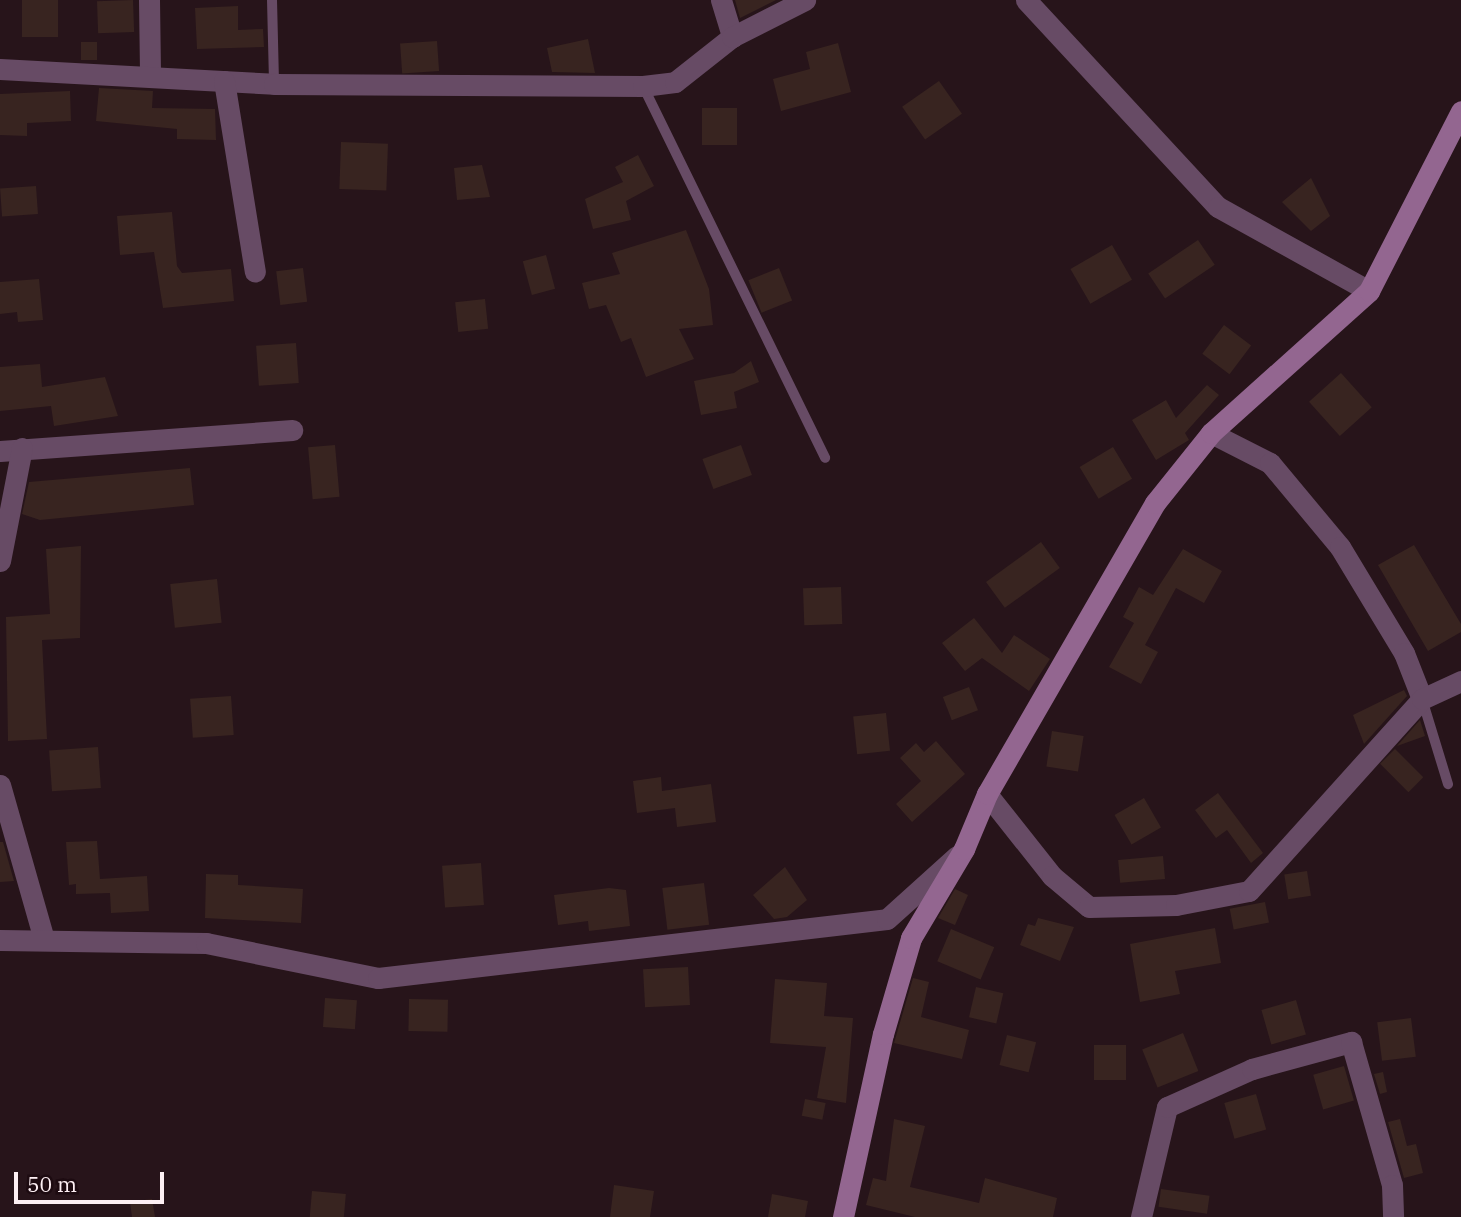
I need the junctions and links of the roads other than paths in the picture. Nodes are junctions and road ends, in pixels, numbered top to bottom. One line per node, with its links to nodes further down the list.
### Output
1 (149, 0): 8 (street)
2 (272, 0): 10 (lane)
3 (721, 0): 6 (street)
4 (805, 0): 6 (street)
5 (1026, 0): 14 (street)
6 (732, 37): 11 (street)
7 (0, 69): 8 (street)
8 (150, 73): 9 (street)
9 (224, 81): 10 (street); 13 (street)
10 (274, 84): 11 (street)
11 (643, 86): 19 (lane)
12 (1461, 111): 14 (street)
13 (254, 272)
14 (1369, 291): 16 (street)
15 (292, 429): 17 (street)
16 (1211, 433): 22 (street); 25 (street)
17 (22, 448): 18 (street); 20 (street)
18 (0, 451)
19 (825, 458)
20 (0, 561)
21 (1461, 681): 22 (street)
22 (1422, 699): 23 (lane); 25 (street)
23 (1448, 784)
24 (0, 785): 27 (street)
25 (987, 794): 26 (street)
26 (964, 849): 27 (street); 29 (street)
27 (44, 939): 28 (street)
28 (0, 940)
29 (843, 1217)
30 (1141, 1217): 31 (street)
31 (1393, 1217)

